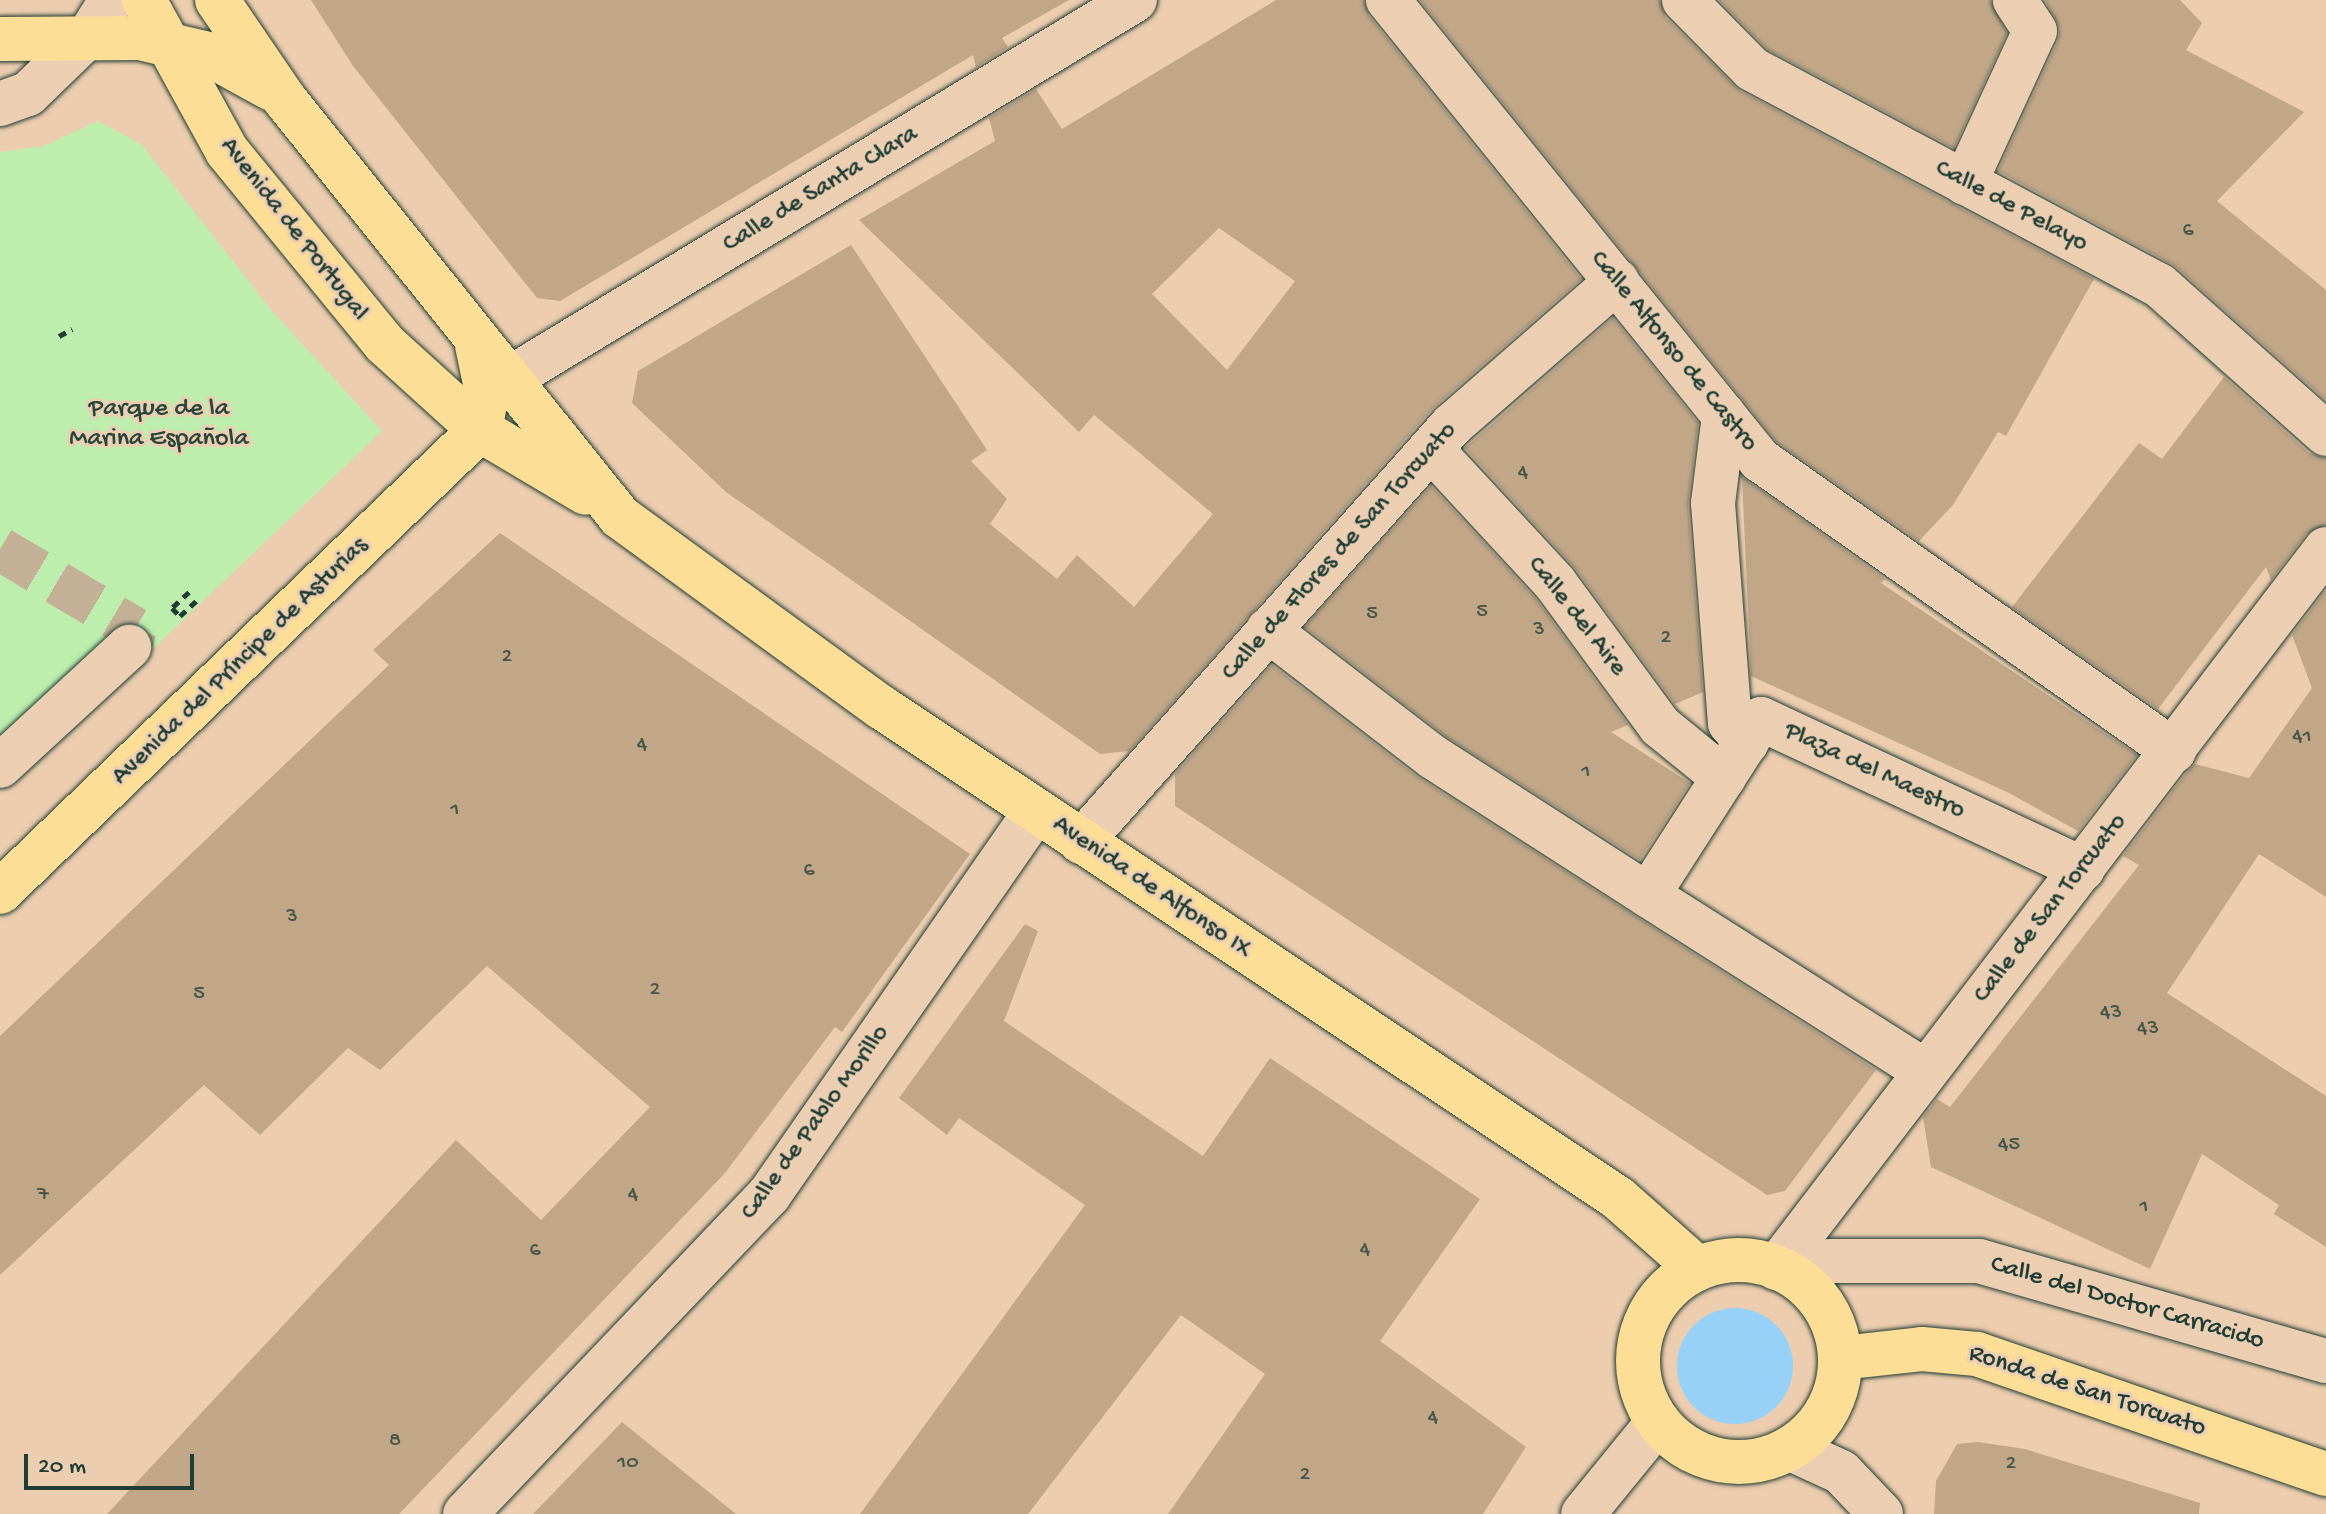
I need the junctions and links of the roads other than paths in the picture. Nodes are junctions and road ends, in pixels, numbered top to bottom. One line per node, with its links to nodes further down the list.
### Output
1 (144, 0): 9 (main road, Avenida de Portugal)
2 (217, 0): 10 (main road)
3 (1135, 0): 15 (street, Calle de Santa Clara)
4 (1388, 0): 13 (street, Calle Alfonso de Castro)
5 (1684, 0): 12 (street, Calle de Pelayo)
6 (2015, 0): 12 (street)
7 (100, 17): 8 (main road); 9 (main road); 11 (street)
8 (0, 39)
9 (164, 43): 10 (main road); 17 (main road, Avenida de Portugal)
10 (286, 101): 14 (main road)
11 (0, 104)
12 (1965, 183): 18 (street, Calle de Pelayo)
13 (1617, 281): 16 (street, Calle Alfonso de Castro); 19 (street, Calle de Flores de San Torcuato)
14 (475, 339): 15 (main road, Avenida de Alfonso IX); 17 (main road)
15 (507, 380): 20 (main road, Avenida de Alfonso IX)
16 (1724, 415): 24 (street, Calle Alfonso de Castro); 25 (street)
17 (480, 430): 20 (main road, Avenida de Alfonso IX); 30 (main road, Avenida del Príncipe de Asturias)
18 (2326, 434)
19 (1432, 450): 22 (street, Calle de Flores de San Torcuato); 25 (street, Calle del Aire)
20 (607, 506): 27 (main road, Avenida de Alfonso IX)
21 (2326, 549): 24 (street, Calle de San Torcuato)
22 (1268, 630): 28 (street, Calle de Flores de San Torcuato); 31 (street)
23 (129, 647): 26 (street)
24 (2174, 751): 29 (street, Calle de San Torcuato)
25 (1735, 760): 29 (street, Plaza del Maestro); 31 (street, Plaza del Maestro)
26 (0, 766)
27 (1036, 811): 28 (main road, Avenida de Alfonso IX); 40 (street, Calle de Pablo Morillo)
28 (1081, 842): 33 (main road, Avenida de Alfonso IX)
29 (2083, 869): 32 (street, Calle de San Torcuato)
30 (0, 892)
31 (1648, 895): 32 (street)
32 (1925, 1071): 34 (street, Calle de San Torcuato)
33 (1696, 1267): 34 (main road); 37 (main road)
34 (1779, 1269): 35 (main road); 36 (street, Calle del Doctor Carracido)
35 (1841, 1358): 38 (main road); 39 (main road, Ronda de San Torcuato)
36 (2326, 1361)
37 (1658, 1422): 38 (main road); 41 (street)
38 (1791, 1449): 42 (street)
39 (2326, 1474)
40 (465, 1514)
41 (1583, 1514)
42 (1881, 1514)

